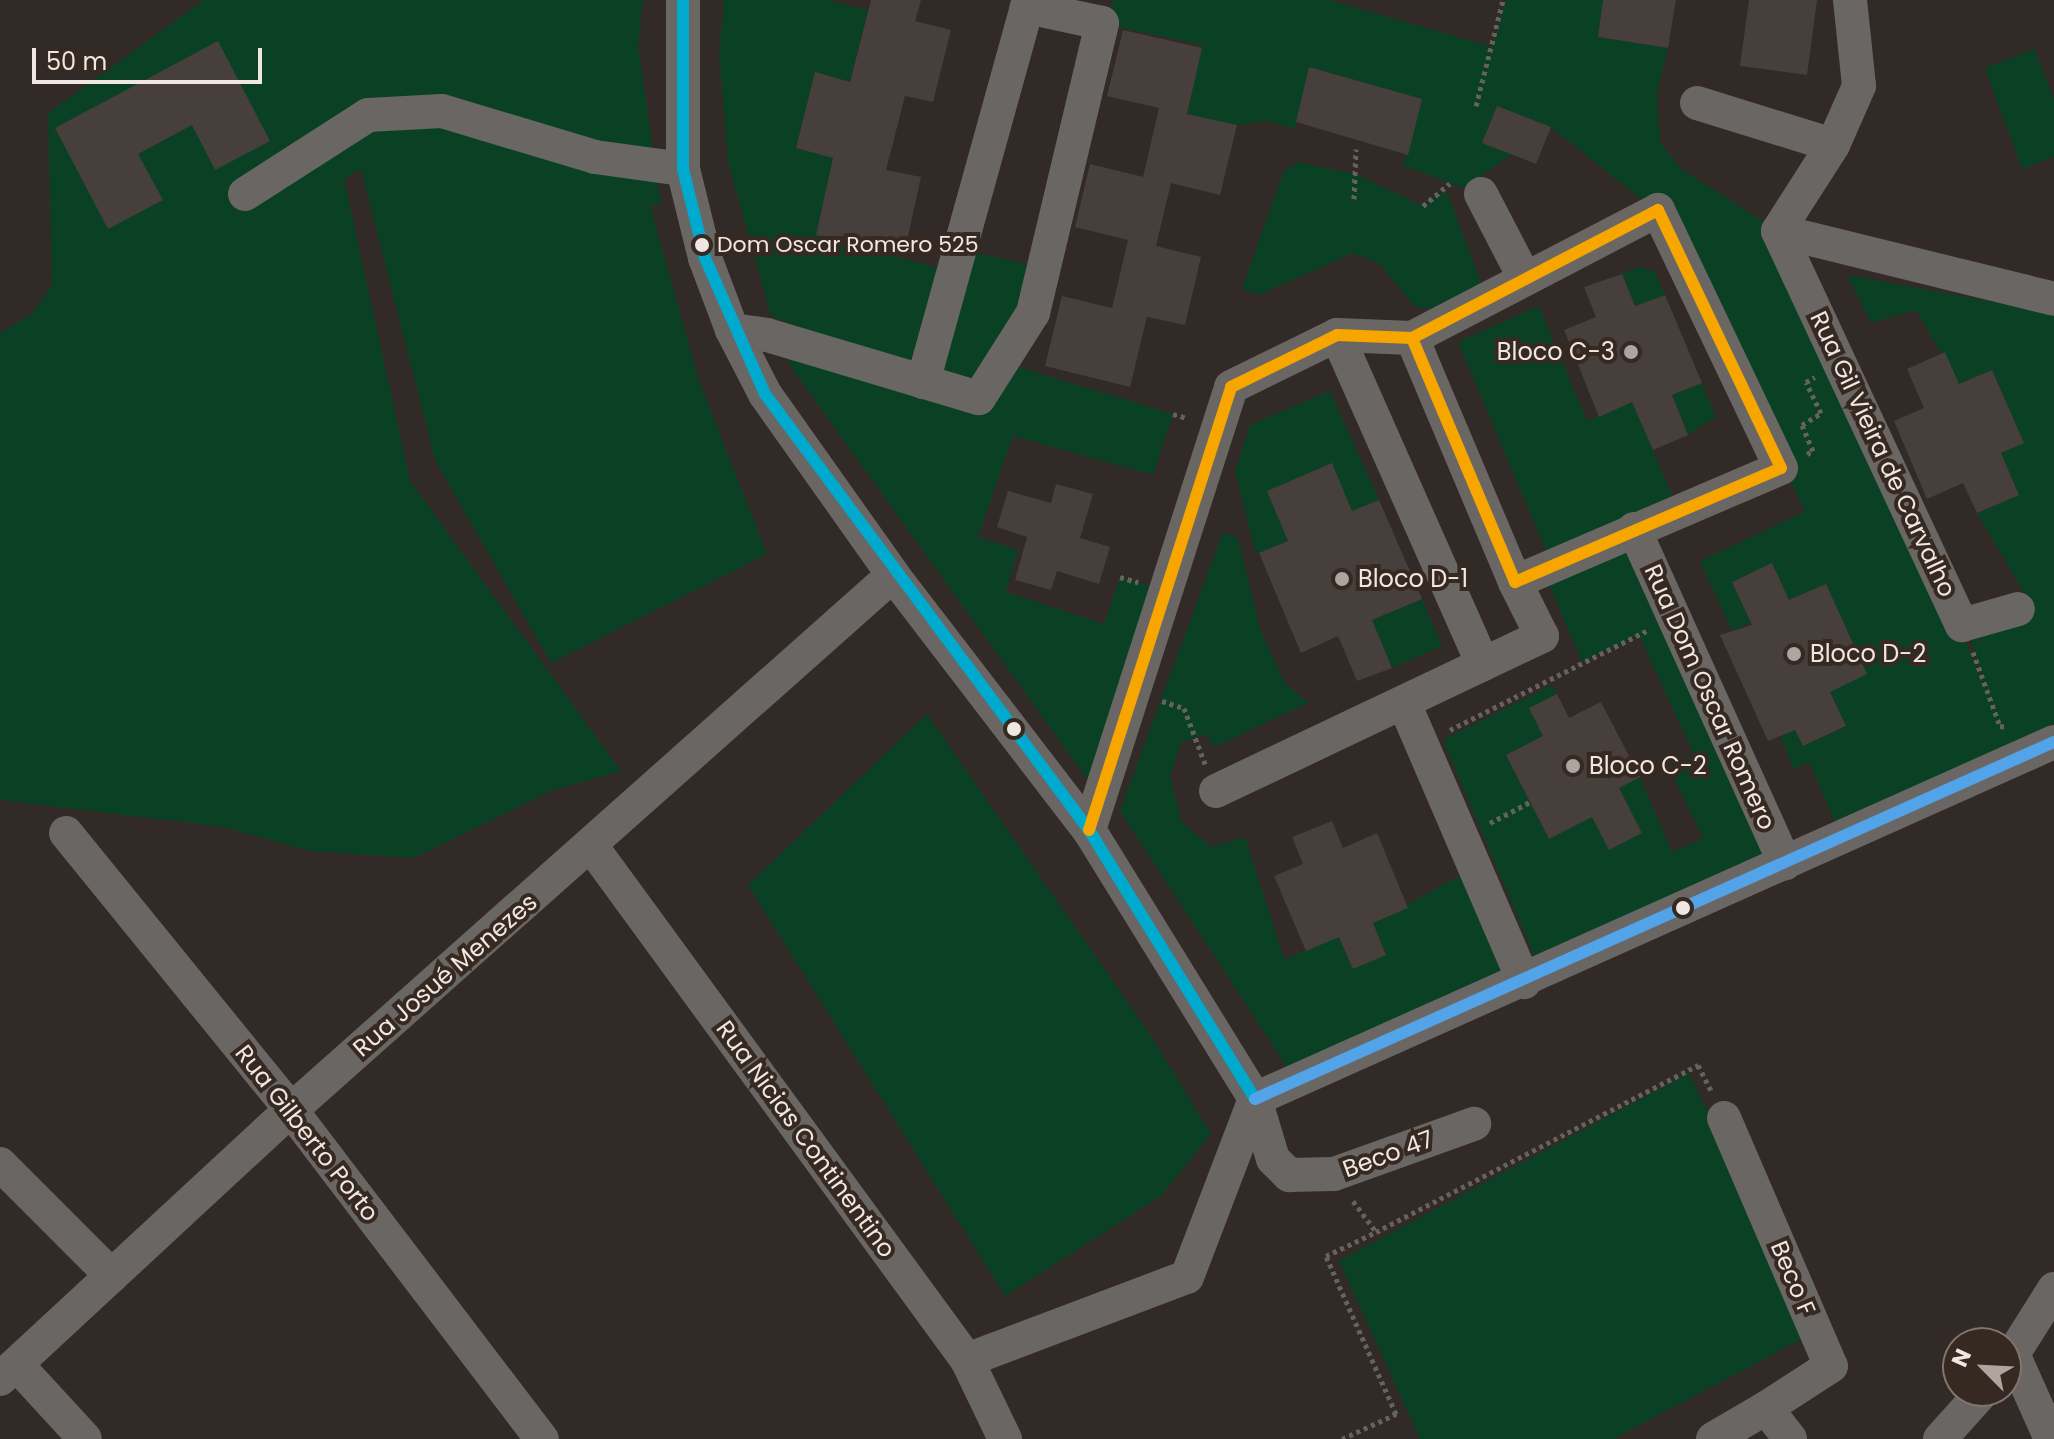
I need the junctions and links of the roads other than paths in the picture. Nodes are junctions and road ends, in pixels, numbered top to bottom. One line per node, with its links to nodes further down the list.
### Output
1 (683, 0): 6 (street)
2 (1850, 0): 5 (street)
3 (1028, 4): 15 (street); 15 (street)
4 (1697, 103): 5 (street)
5 (1833, 145): 9 (street)
6 (683, 169): 8 (street); 12 (street)
7 (1466, 188): 10 (street)
8 (245, 194)
9 (1778, 231): 11 (street); 19 (street, Rua Gil Vieira de Carvalho)
10 (1525, 279): 14 (street); 16 (street)
11 (2054, 299)
12 (732, 330): 15 (street); 17 (street)
13 (1337, 335): 14 (street); 20 (street); 24 (street)
14 (1412, 338): 18 (street)
15 (923, 382)
16 (1634, 529): 18 (street); 27 (street, Rua Dom Oscar Romero)
17 (893, 575): 24 (street); 26 (street, Rua Josué Menezes)
18 (1515, 582): 20 (street)
19 (2018, 609)
20 (1483, 664): 21 (street)
21 (1404, 703): 23 (street); 28 (street)
22 (2054, 742): 27 (street)
23 (1216, 791)
24 (1089, 830): 29 (street)
25 (66, 833): 30 (street, Rua Gilberto Porto)
26 (592, 847): 30 (street, Rua Josué Menezes); 37 (street, Rua Nicias Continentino)
27 (1785, 864): 28 (street)
28 (1524, 982): 29 (street)
29 (1255, 1099): 32 (street, Beco 47); 37 (street)
30 (291, 1110): 34 (street, Rua Josué Menezes); 44 (street, Rua Gilberto Porto)
31 (1724, 1118): 41 (street, Beco F)
32 (1474, 1124)
33 (0, 1164): 34 (street)
34 (112, 1276): 38 (street, Rua Josué Menezes)
35 (2054, 1289): 36 (street)
36 (2022, 1341)
37 (967, 1360): 42 (street, Rua Nicias Continentino)
38 (8, 1372): 43 (street)
39 (2022, 1384): 48 (street)
40 (1969, 1407): 47 (street)
41 (1766, 1408): 45 (street, Beco F); 46 (street)
42 (999, 1437)
43 (85, 1439)
44 (542, 1439)
45 (1713, 1439)
46 (1790, 1439)
47 (1940, 1439)
48 (2051, 1439)

